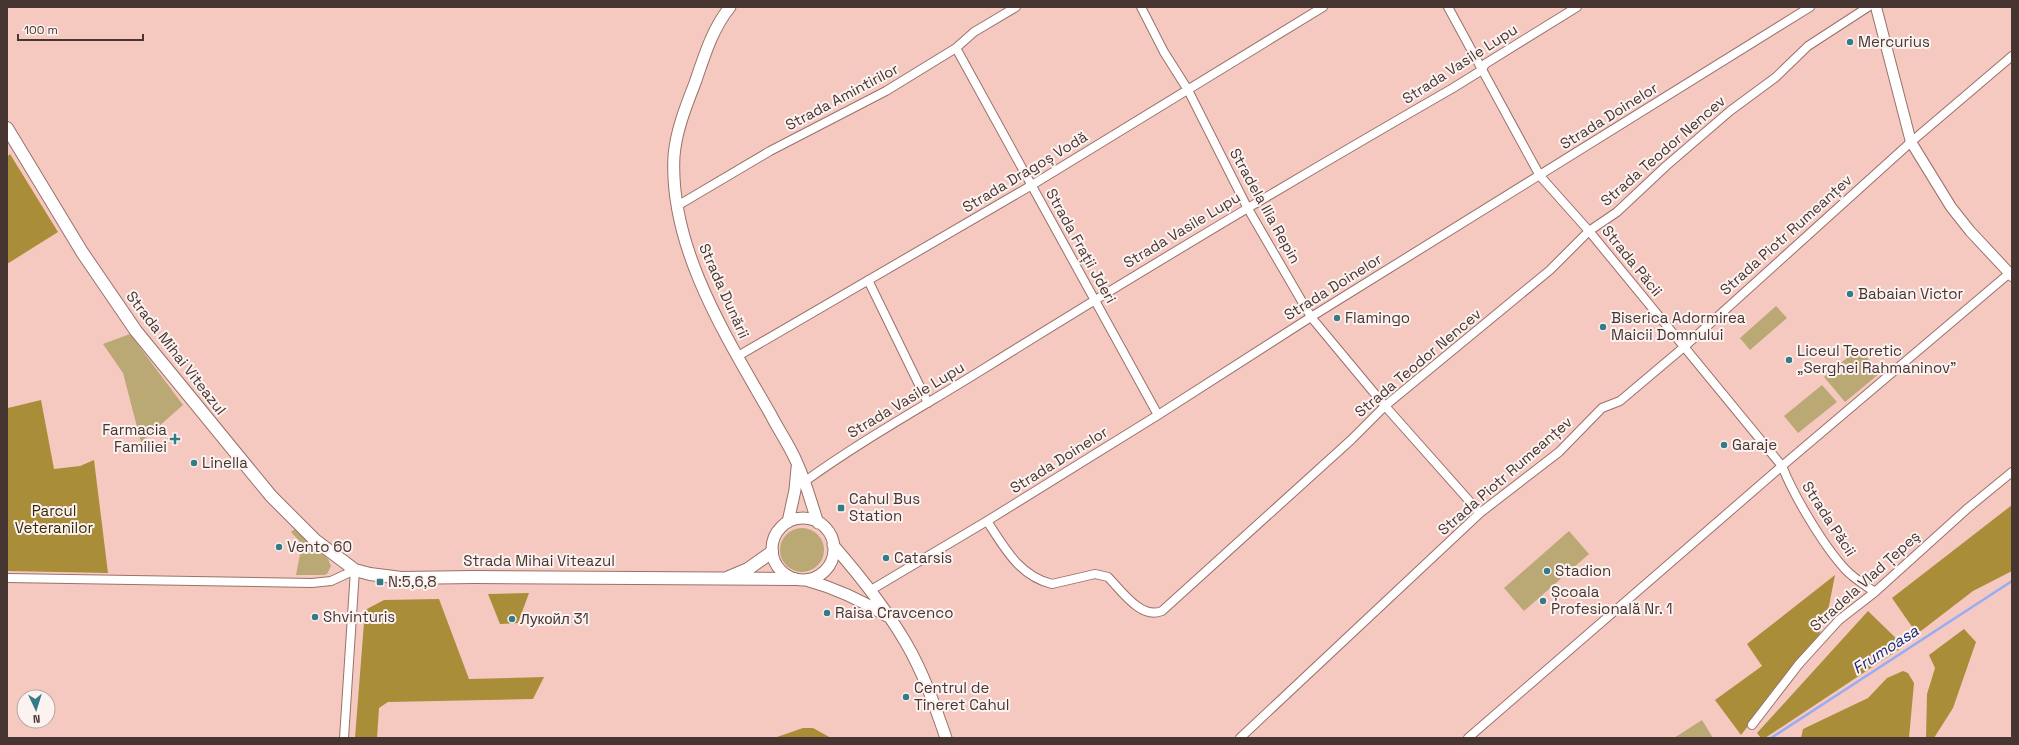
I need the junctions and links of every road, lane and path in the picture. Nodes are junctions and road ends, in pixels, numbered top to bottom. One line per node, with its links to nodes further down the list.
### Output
1 (730, 7): 18 (main road, Strada Dunării)
2 (1016, 7): 10 (street, Strada Amintirilor)
3 (1141, 7): 13 (street, Stradela Ilia Repin)
4 (1323, 7): 13 (street, Strada Dragoș Vodă)
5 (1448, 7): 12 (street, Strada Păcii)
6 (1577, 7): 12 (street, Strada Vasile Lupu)
7 (1810, 7): 16 (street, Strada Doinelor)
8 (1868, 7): 20 (street, Strada Teodor Nencev)
9 (1876, 7): 15 (street)
10 (956, 48): 17 (street, Strada Frații Jderi); 18 (street, Strada Amintirilor)
11 (2012, 56): 15 (street, Strada Piotr Rumeanțev)
12 (1482, 70): 16 (street, Strada Păcii); 19 (street, Strada Vasile Lupu)
13 (1188, 90): 17 (street, Strada Dragoș Vodă); 19 (street, Stradela Ilia Repin)
14 (7, 128): 40 (main road, Strada Mihai Viteazul)
15 (1911, 142): 21 (street); 25 (street, Strada Piotr Rumeanțev)
16 (1540, 176): 20 (street, Strada Păcii); 24 (street, Strada Doinelor)
17 (1032, 185): 22 (street, Strada Dragoș Vodă); 23 (street, Strada Frații Jderi)
18 (677, 206): 26 (main road, Strada Dunării)
19 (1247, 207): 23 (street, Strada Vasile Lupu); 24 (street, Stradela Ilia Repin)
20 (1589, 231): 25 (street, Strada Păcii); 28 (street, Strada Teodor Nencev)
21 (2011, 273): 31 (street)
22 (868, 280): 26 (street, Strada Dragoș Vodă); 27 (street)
23 (1095, 299): 27 (street, Strada Vasile Lupu); 29 (street, Strada Frații Jderi)
24 (1310, 317): 28 (street, Stradela Ilia Repin); 29 (street, Strada Doinelor)
25 (1684, 347): 31 (street, Strada Păcii); 34 (street, Strada Piotr Rumeanțev)
26 (738, 356): 30 (main road, Strada Dunării)
27 (928, 403): 33 (street, Strada Vasile Lupu)
28 (1385, 406): 34 (street, Stradela Ilia Repin); 35 (street, Strada Teodor Nencev)
29 (1158, 415): 35 (street, Strada Doinelor)
30 (797, 463): 33 (main road, Strada Dunării); 36 (main road)
31 (1782, 466): 45 (street, Strada Păcii); 51 (street)
32 (2012, 472): 45 (street, Stradela Vlad Țepeş)
33 (804, 482): 37 (main road, Strada Dunării)
34 (1480, 513): 50 (street, Strada Piotr Rumeanțev)
35 (987, 521): 44 (street, Strada Doinelor)
36 (788, 522): 37 (main road); 39 (main road)
37 (818, 523): 38 (main road)
38 (833, 545): 43 (main road); 44 (main road)
39 (772, 552): 42 (main road, Strada Mihai Viteazul); 43 (main road)
40 (355, 570): 41 (street); 42 (main road, Strada Mihai Viteazul); 48 (street)
41 (7, 578)
42 (724, 579): 43 (main road, Strada Mihai Viteazul)
43 (800, 579): 46 (main road)
44 (871, 590): 46 (main road)
45 (1875, 592): 47 (street, Stradela Vlad Țepeş)
46 (891, 618): 49 (main road)
47 (1752, 725)
48 (344, 738)
49 (946, 738)
50 (1240, 738)
51 (1468, 738)

